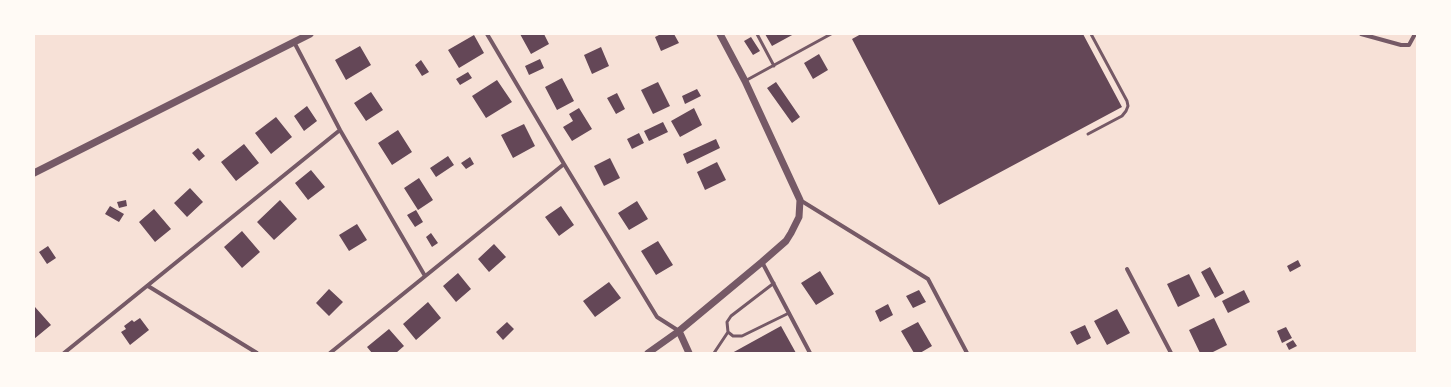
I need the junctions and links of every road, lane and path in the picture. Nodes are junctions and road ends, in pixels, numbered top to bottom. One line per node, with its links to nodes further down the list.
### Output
1 (310, 34): 9 (street)
2 (487, 34): 14 (street)
3 (720, 34): 11 (street)
4 (757, 34): 10 (lane)
5 (831, 34): 10 (lane)
6 (1091, 34): 13 (lane)
7 (1361, 34): 8 (street)
8 (1415, 34)
9 (294, 42): 12 (street); 15 (street)
10 (774, 66): 11 (lane)
11 (745, 81): 16 (street)
12 (340, 130): 19 (street); 21 (street)
13 (1088, 134)
14 (564, 164): 19 (street); 23 (street)
15 (34, 173)
16 (800, 200): 17 (street); 32 (street)
17 (762, 262): 20 (street); 23 (street)
18 (1127, 269): 33 (street)
19 (425, 276): 27 (street)
20 (774, 284): 22 (street); 24 (lane)
21 (148, 286): 25 (street); 26 (street)
22 (789, 313): 24 (lane); 31 (street)
23 (679, 331): 28 (street); 29 (street)
24 (728, 332): 30 (lane)
25 (64, 353)
26 (257, 353)
27 (330, 353)
28 (648, 353)
29 (689, 353)
30 (714, 353)
31 (810, 353)
32 (967, 353)
33 (1172, 353)

